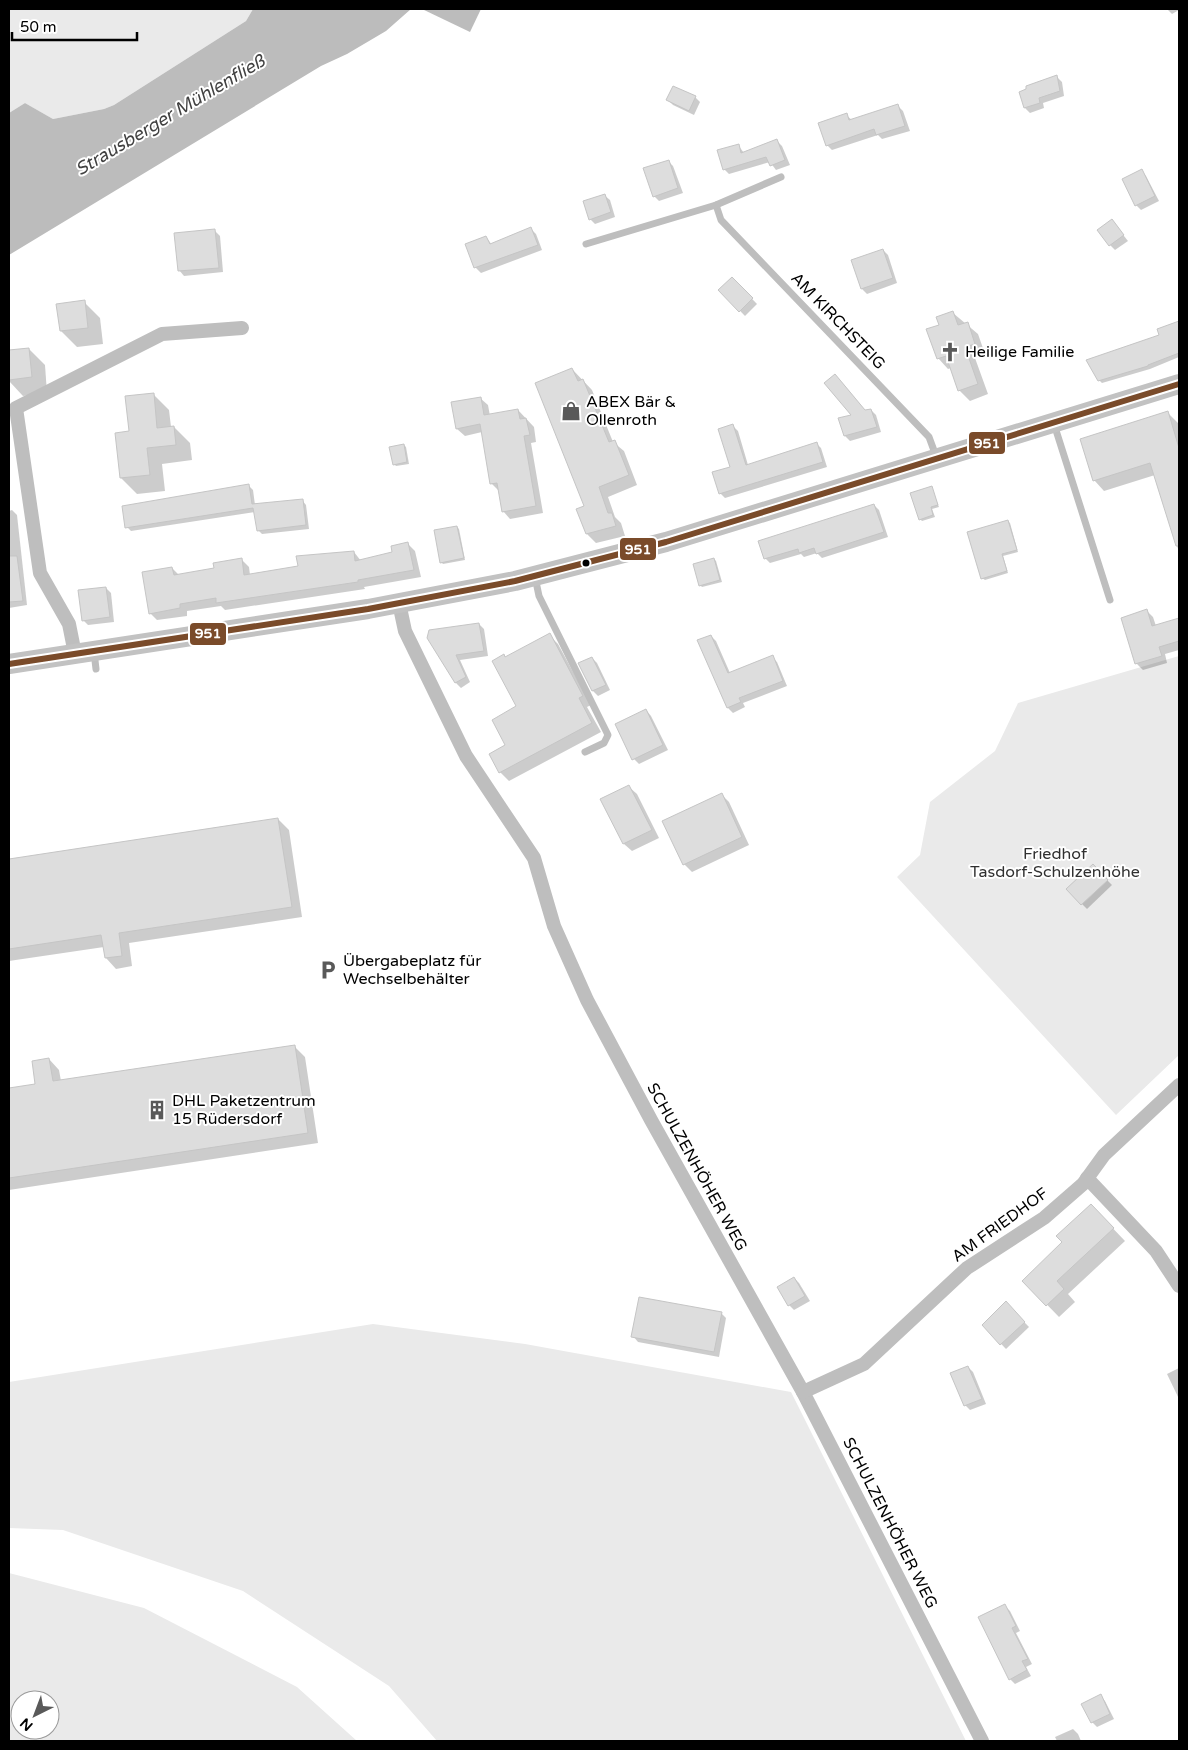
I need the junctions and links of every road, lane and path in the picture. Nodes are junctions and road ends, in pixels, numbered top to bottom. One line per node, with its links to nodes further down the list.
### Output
1 (781, 177): 2 (lane)
2 (716, 204): 3 (lane); 7 (lane, AM KIRCHSTEIG)
3 (586, 244)
4 (242, 328): 11 (street)
5 (1179, 384): 6 (main road)
6 (1054, 423): 7 (main road); 9 (lane)
7 (937, 458): 8 (main road)
8 (535, 576): 10 (main road); 13 (lane)
9 (1110, 600)
10 (399, 604): 11 (main road); 17 (street, SCHULZENHÖHER WEG)
11 (88, 658): 12 (main road)
12 (9, 664)
13 (585, 752)
14 (1179, 1085): 15 (street, AM FRIEDHOF)
15 (1087, 1178): 16 (street); 17 (street, AM FRIEDHOF)
16 (1179, 1286)
17 (803, 1392): 18 (street, SCHULZENHÖHER WEG)
18 (982, 1741)

